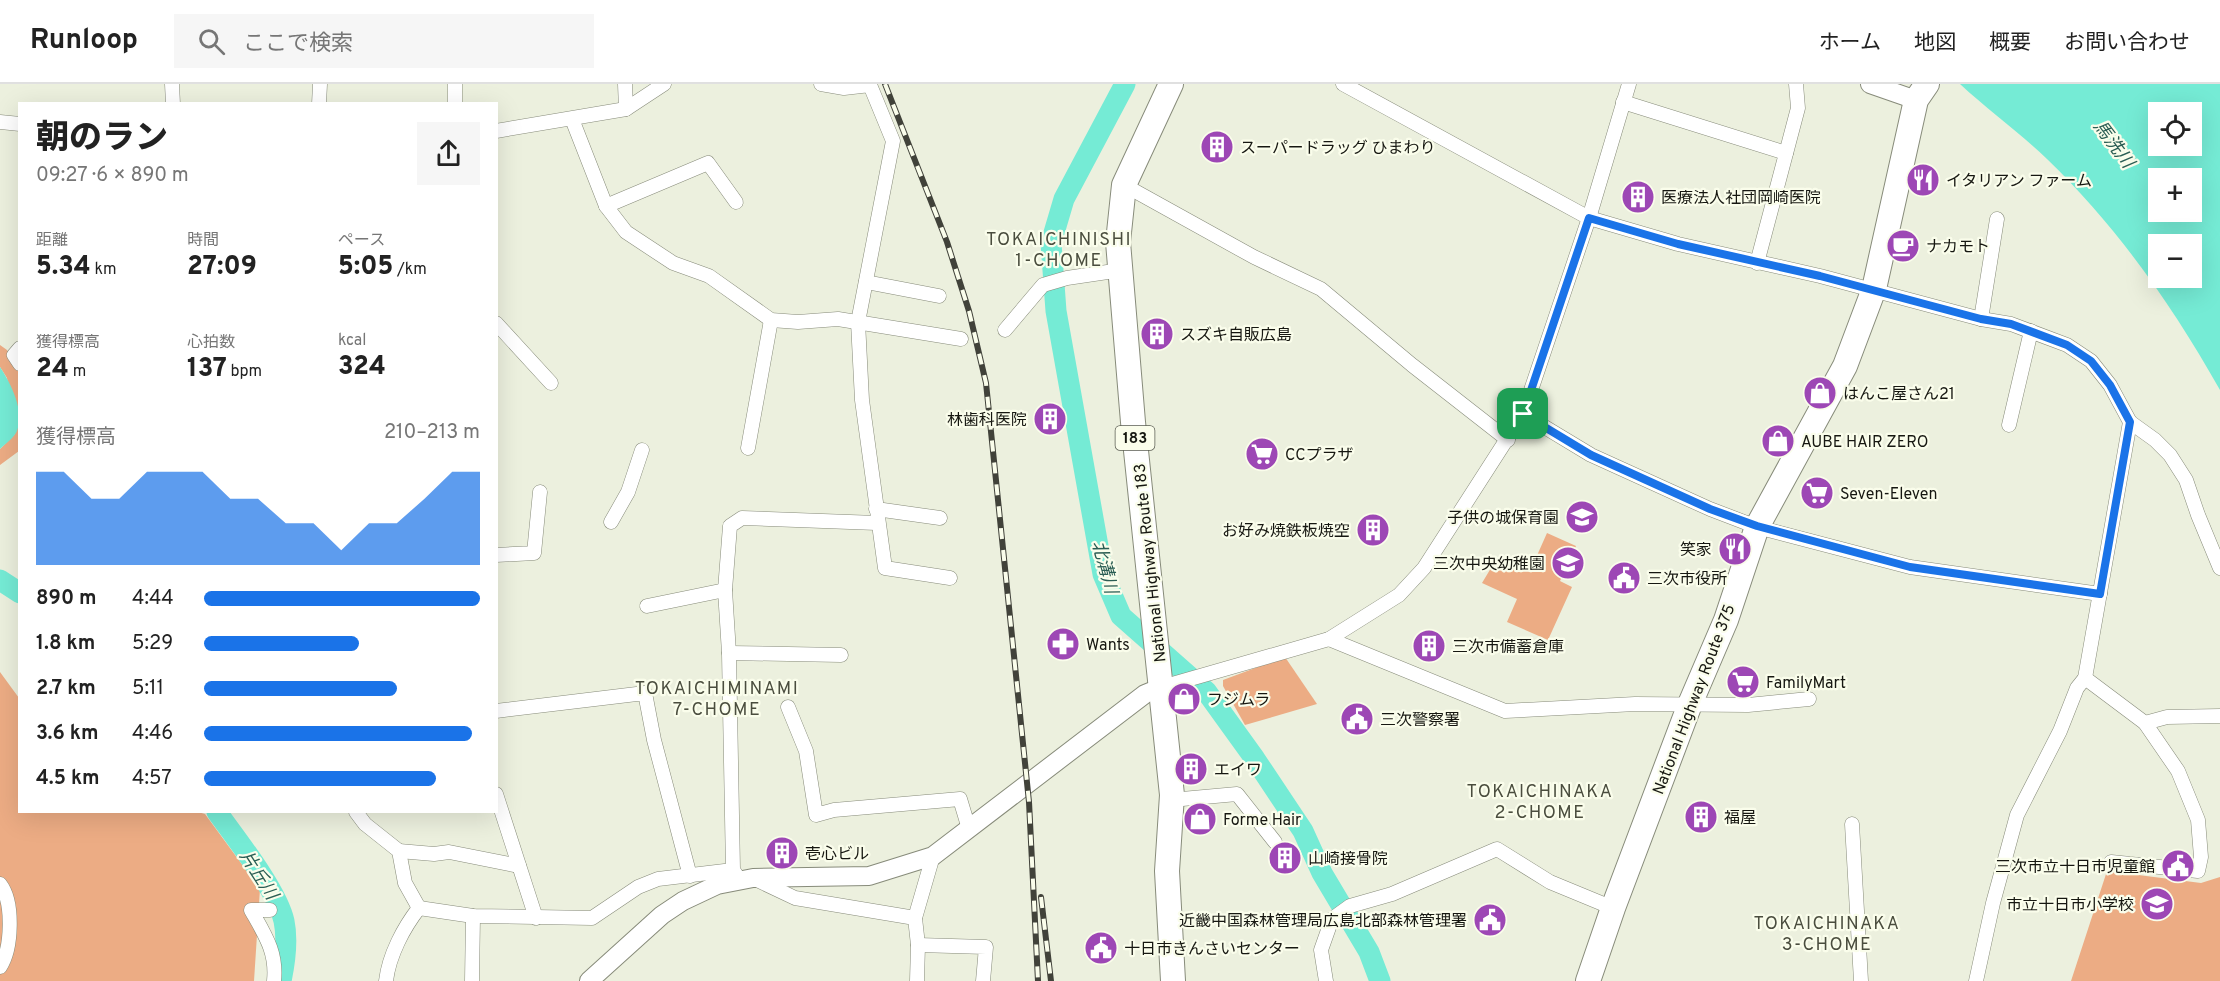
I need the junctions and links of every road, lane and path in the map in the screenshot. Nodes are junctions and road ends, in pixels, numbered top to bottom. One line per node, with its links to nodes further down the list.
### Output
1 (172, 84): 13 (street)
2 (320, 84): 14 (street)
3 (455, 84): 15 (street)
4 (625, 84): 17 (street)
5 (664, 84): 17 (street)
6 (821, 84): 30 (street)
7 (1171, 84): 23 (highway, National Highway Route 183 / 183)
8 (1343, 84): 26 (street)
9 (1629, 84): 16 (street)
10 (1796, 84): 22 (street)
11 (1870, 84): 12 (street)
12 (1922, 92): 31 (highway, National Highway Route 375)
13 (174, 102)
14 (319, 102)
15 (455, 102)
16 (1623, 102): 22 (street); 26 (street)
17 (626, 109): 18 (street)
18 (572, 119): 21 (street); 25 (street)
19 (0, 122): 20 (street)
20 (18, 124)
21 (498, 131)
22 (1786, 153): 28 (street)
23 (1124, 185): 29 (highway, National Highway Route 183 / 183); 44 (street)
24 (736, 202): 25 (street)
25 (606, 206): 34 (street)
26 (1589, 218): 28 (street); 41 (street)
27 (1997, 219): 33 (street)
28 (1757, 263): 31 (street)
29 (1121, 270): 37 (street); 62 (highway, National Highway Route 183 / 183)
30 (866, 282): 32 (street); 35 (street)
31 (1874, 289): 33 (street); 51 (highway, National Highway Route 375)
32 (939, 296)
33 (1981, 319): 38 (street)
34 (771, 320): 35 (street); 45 (street)
35 (858, 322): 39 (street); 48 (street)
36 (498, 325): 40 (street)
37 (1005, 330)
38 (2031, 331): 42 (street); 43 (street)
39 (961, 339)
40 (551, 383)
41 (1523, 414): 44 (street); 51 (street)
42 (2130, 422): 53 (street); 56 (street)
43 (2009, 425)
44 (1508, 440): 58 (street)
45 (748, 448)
46 (642, 450): 50 (street)
47 (540, 492): 52 (street)
48 (877, 516): 49 (street); 54 (street); 55 (street)
49 (940, 518)
50 (611, 522)
51 (1757, 526): 56 (street); 64 (highway, National Highway Route 375)
52 (498, 555)
53 (2220, 568)
54 (950, 578)
55 (725, 590): 57 (street); 59 (street)
56 (2100, 594): 61 (street)
57 (647, 606)
58 (1329, 639): 62 (street); 64 (street)
59 (729, 653): 60 (street); 80 (street)
60 (840, 656)
61 (2085, 678): 68 (street); 100 (street)
62 (1162, 687): 70 (highway, National Highway Route 183 / 183); 73 (street)
63 (1809, 699): 64 (street)
64 (1690, 704): 83 (highway, National Highway Route 375)
65 (788, 707): 73 (street)
66 (498, 711): 79 (street)
67 (2220, 716): 68 (street)
68 (2145, 723): 77 (street)
69 (498, 800): 78 (street)
70 (1172, 800): 74 (street); 96 (highway, National Highway Route 183 / 183)
71 (357, 813): 75 (street)
72 (1852, 824): 99 (street)
73 (969, 829): 76 (street)
74 (1275, 842)
75 (399, 851): 78 (street); 82 (street)
76 (933, 856): 80 (street); 87 (street)
77 (2111, 862)
78 (519, 866): 86 (street)
79 (690, 876): 80 (street); 86 (street)
80 (742, 876): 87 (street); 93 (street)
81 (0, 884): 89 (street)
82 (419, 908): 85 (street); 91 (street)
83 (1612, 908): 97 (street); 98 (highway, National Highway Route 375)
84 (270, 910): 90 (street)
85 (473, 916): 86 (street); 92 (street)
86 (536, 918)
87 (915, 918): 88 (street)
88 (918, 945): 94 (street); 95 (street)
89 (0, 967)
90 (274, 981)
91 (386, 981)
92 (472, 981)
93 (589, 981)
94 (917, 981)
95 (983, 981)
96 (1173, 981)
97 (1326, 981)
98 (1588, 981)
99 (1861, 981)
100 (1976, 981)

